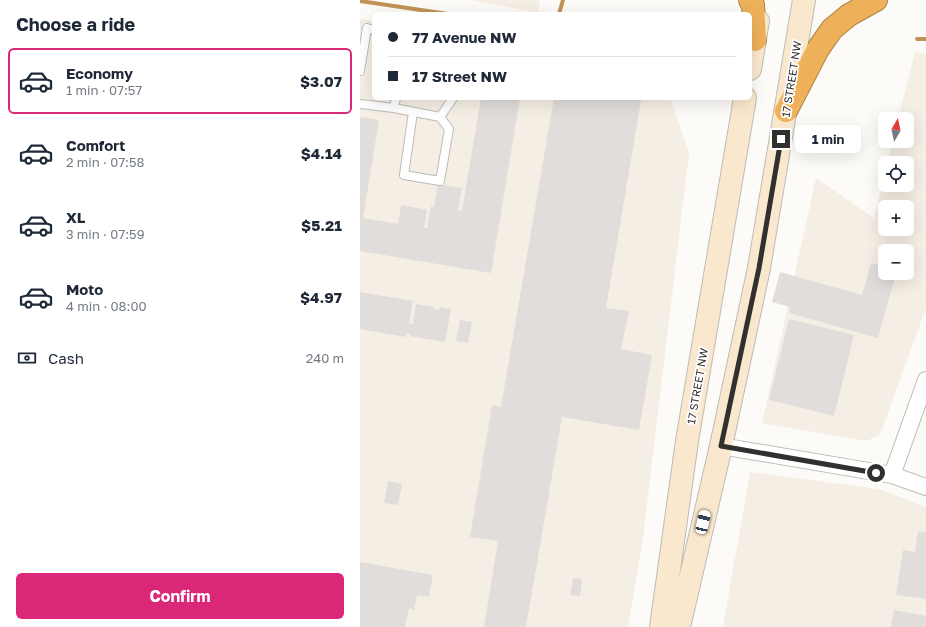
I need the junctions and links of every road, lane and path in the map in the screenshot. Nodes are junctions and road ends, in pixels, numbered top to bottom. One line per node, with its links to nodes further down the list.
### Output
1 (750, 0): 6 (highway)
2 (761, 0): 6 (main road)
3 (804, 0): 14 (main road, 17 STREET NW)
4 (876, 0): 14 (highway)
5 (372, 29): 8 (lane)
6 (755, 40): 7 (main road)
7 (752, 57)
8 (360, 72)
9 (396, 100): 13 (lane)
10 (452, 100): 16 (lane)
11 (745, 100): 21 (main road, 17 STREET NW)
12 (360, 104): 13 (lane)
13 (394, 108): 15 (lane)
14 (786, 111): 18 (main road, 17 STREET NW)
15 (413, 112): 16 (lane); 16 (lane)
16 (440, 117)
17 (926, 380): 19 (street)
18 (721, 446): 19 (street); 22 (main road, 17 STREET NW)
19 (892, 475): 20 (street)
20 (926, 488)
21 (660, 627)
22 (679, 627)

